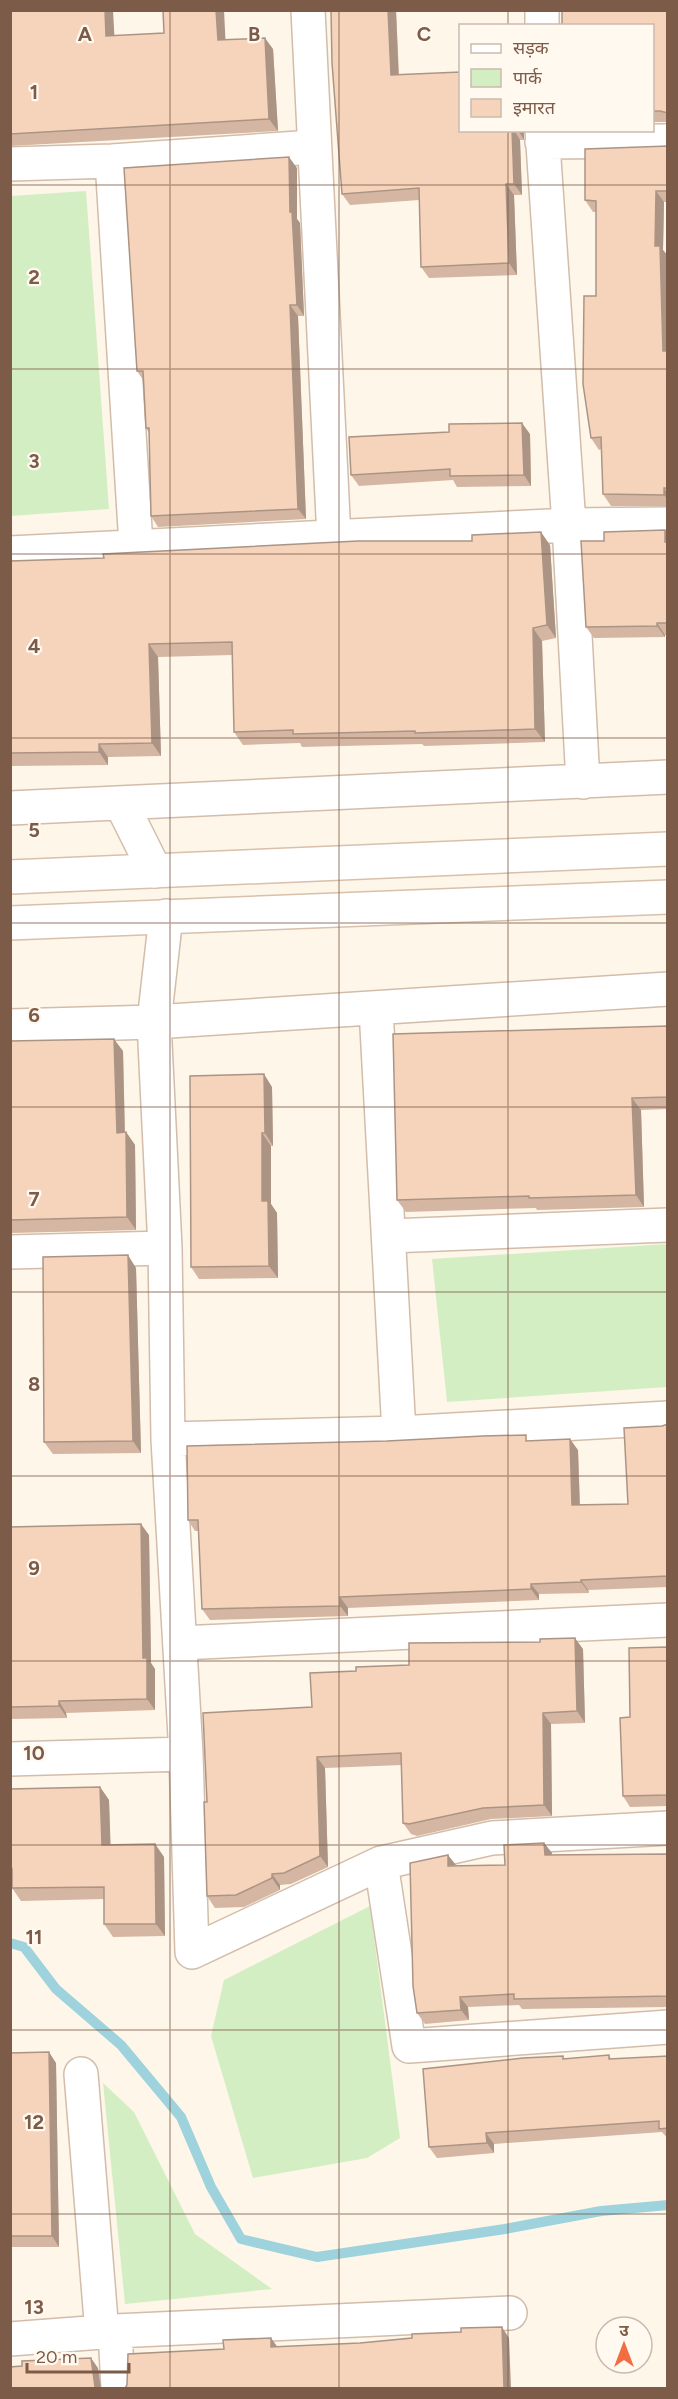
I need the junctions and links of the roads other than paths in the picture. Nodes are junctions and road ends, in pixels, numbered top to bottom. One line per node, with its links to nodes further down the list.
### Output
1 (308, 10): 4 (street)
2 (542, 136): 3 (street); 8 (street)
3 (668, 141)
4 (313, 147): 5 (street); 9 (street)
5 (112, 161): 6 (street); 10 (street)
6 (10, 164)
7 (668, 524): 8 (street)
8 (569, 525): 9 (street); 13 (street)
9 (334, 538): 10 (street)
10 (136, 545): 11 (street)
11 (10, 553)
12 (668, 777): 13 (street)
13 (583, 782): 14 (street)
14 (122, 805): 15 (street); 17 (street)
15 (10, 808)
16 (668, 849): 17 (street)
17 (155, 871): 18 (street); 20 (street)
18 (10, 877)
19 (668, 897): 20 (street)
20 (166, 916): 21 (street); 24 (street)
21 (10, 923)
22 (668, 988): 23 (street)
23 (376, 1009): 24 (street); 27 (street)
24 (154, 1022): 25 (street); 28 (street)
25 (10, 1026)
26 (668, 1225): 27 (street)
27 (390, 1236): 31 (street)
28 (165, 1248): 29 (street); 32 (street)
29 (10, 1252)
30 (668, 1418): 31 (street)
31 (399, 1433): 32 (street)
32 (168, 1439): 34 (street)
33 (668, 1620): 34 (street)
34 (180, 1643): 35 (street)
35 (186, 1754): 36 (street); 38 (street)
36 (10, 1759)
37 (668, 1828): 38 (street)
38 (381, 1863): 39 (street)
39 (668, 2027)
40 (81, 2074): 42 (street)
41 (510, 2313): 42 (street)
42 (109, 2332): 43 (street); 44 (street)
43 (10, 2339)
44 (118, 2388)

